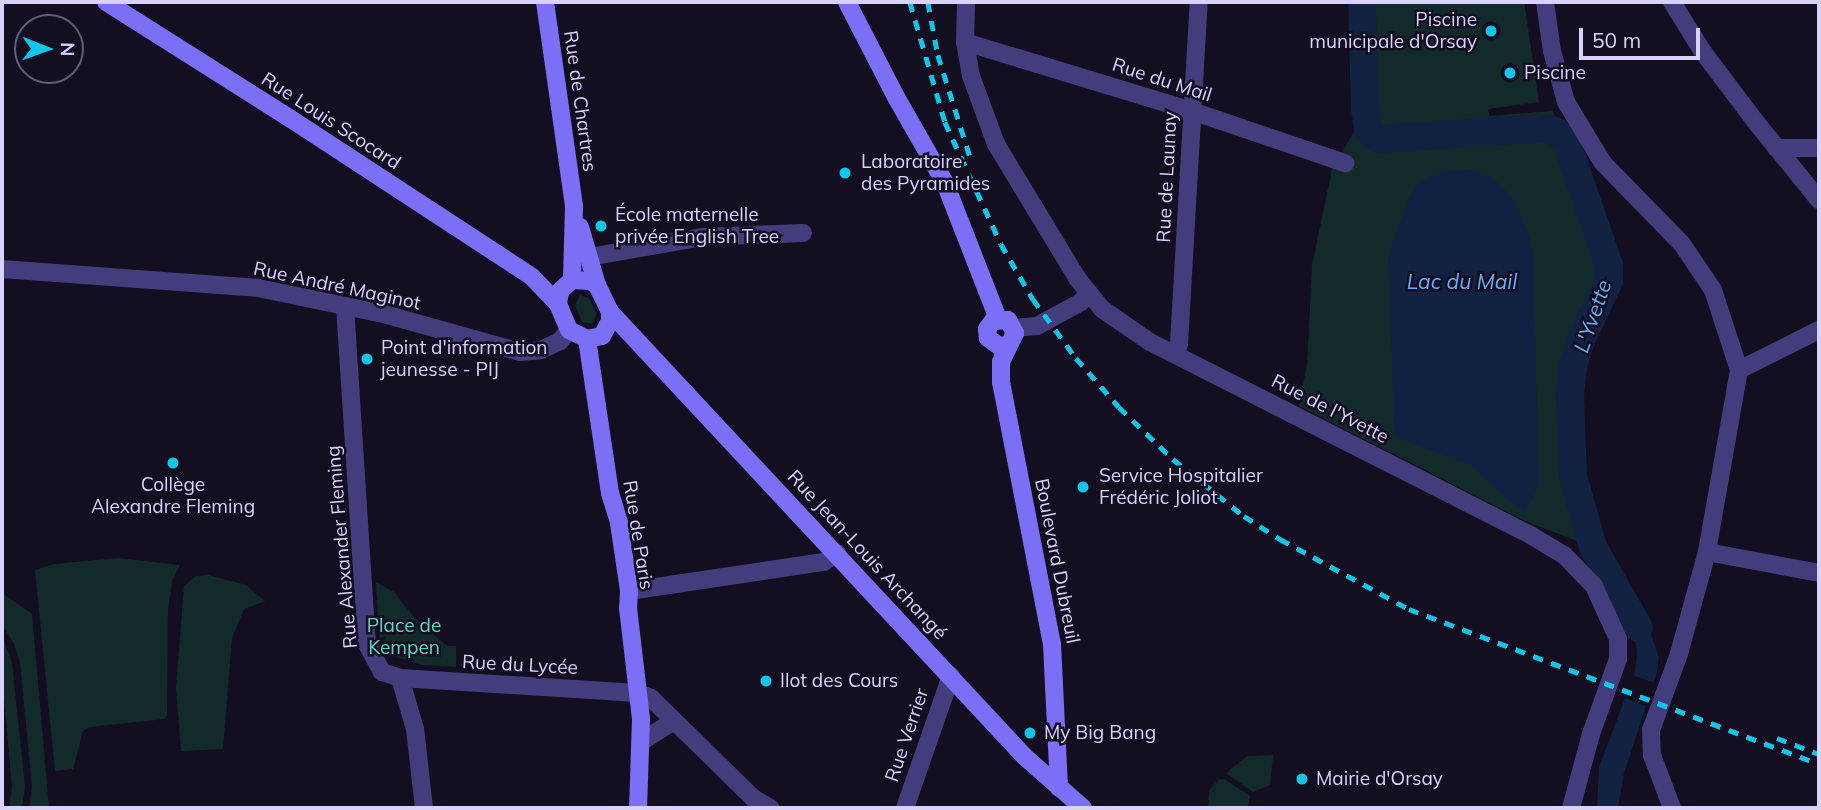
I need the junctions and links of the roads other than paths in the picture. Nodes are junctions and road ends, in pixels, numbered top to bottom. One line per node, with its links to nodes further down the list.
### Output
1 (106, 2): 18 (main road, Rue Louis Scocard)
2 (545, 2): 14 (main road, Rue de Chartres)
3 (847, 2): 25 (main road)
4 (966, 2): 8 (street, Rue de l'Yvette)
5 (1199, 2): 9 (street, Rue de Launay)
6 (1545, 2): 32 (street)
7 (1672, 2): 10 (street)
8 (965, 42): 9 (street, Rue du Mail); 21 (street, Rue de l'Yvette)
9 (1192, 111): 12 (street, Rue du Mail); 31 (street, Rue de Launay)
10 (1776, 148): 11 (street); 13 (street)
11 (1819, 148)
12 (1345, 163)
13 (1819, 200)
14 (574, 207): 16 (main road, Rue de Chartres); 19 (main road, Rue de Chartres)
15 (803, 233): 16 (street)
16 (589, 257): 20 (main road, Rue de Chartres)
17 (2, 269): 23 (street, Rue André Maginot)
18 (532, 277): 19 (main road, Rue Louis Scocard); 22 (main road, Rue Louis Scocard)
19 (569, 282): 20 (main road); 22 (main road)
20 (597, 285): 24 (main road)
21 (1088, 294): 29 (street); 31 (street, Rue de l'Yvette)
22 (558, 304): 26 (main road)
23 (345, 306): 26 (street, Rue André Maginot); 38 (street, Rue Alexander Fleming)
24 (610, 312): 28 (main road); 30 (main road, Rue Jean-Louis Archangé)
25 (998, 319): 29 (main road); 29 (main road)
26 (569, 330): 28 (main road)
27 (1819, 330): 32 (street)
28 (595, 337): 30 (main road, Rue Jean-Louis Archangé); 36 (main road, Rue de Paris)
29 (1011, 337): 42 (main road, Boulevard Dubreuil)
30 (643, 349): 34 (main road, Rue Jean-Louis Archangé)
31 (1175, 354): 48 (street, Rue de l'Yvette)
32 (1739, 370): 33 (street)
33 (1707, 552): 35 (street); 49 (street)
34 (837, 553): 36 (street); 37 (main road, Rue Jean-Louis Archangé)
35 (1819, 573)
36 (629, 591): 39 (main road, Rue de Paris)
37 (951, 676): 42 (main road, Rue Jean-Louis Archangé); 46 (street, Rue Verrier)
38 (400, 678): 39 (street, Rue du Lycée); 43 (street)
39 (638, 693): 40 (street); 41 (main road, Rue de Paris)
40 (672, 722): 41 (street); 45 (street)
41 (642, 741): 44 (main road, Rue de Paris)
42 (1059, 788): 47 (main road, Rue Jean-Louis Archangé)
43 (424, 808)
44 (638, 808)
45 (770, 808)
46 (905, 808)
47 (1083, 808)
48 (1572, 808)
49 (1672, 808)

